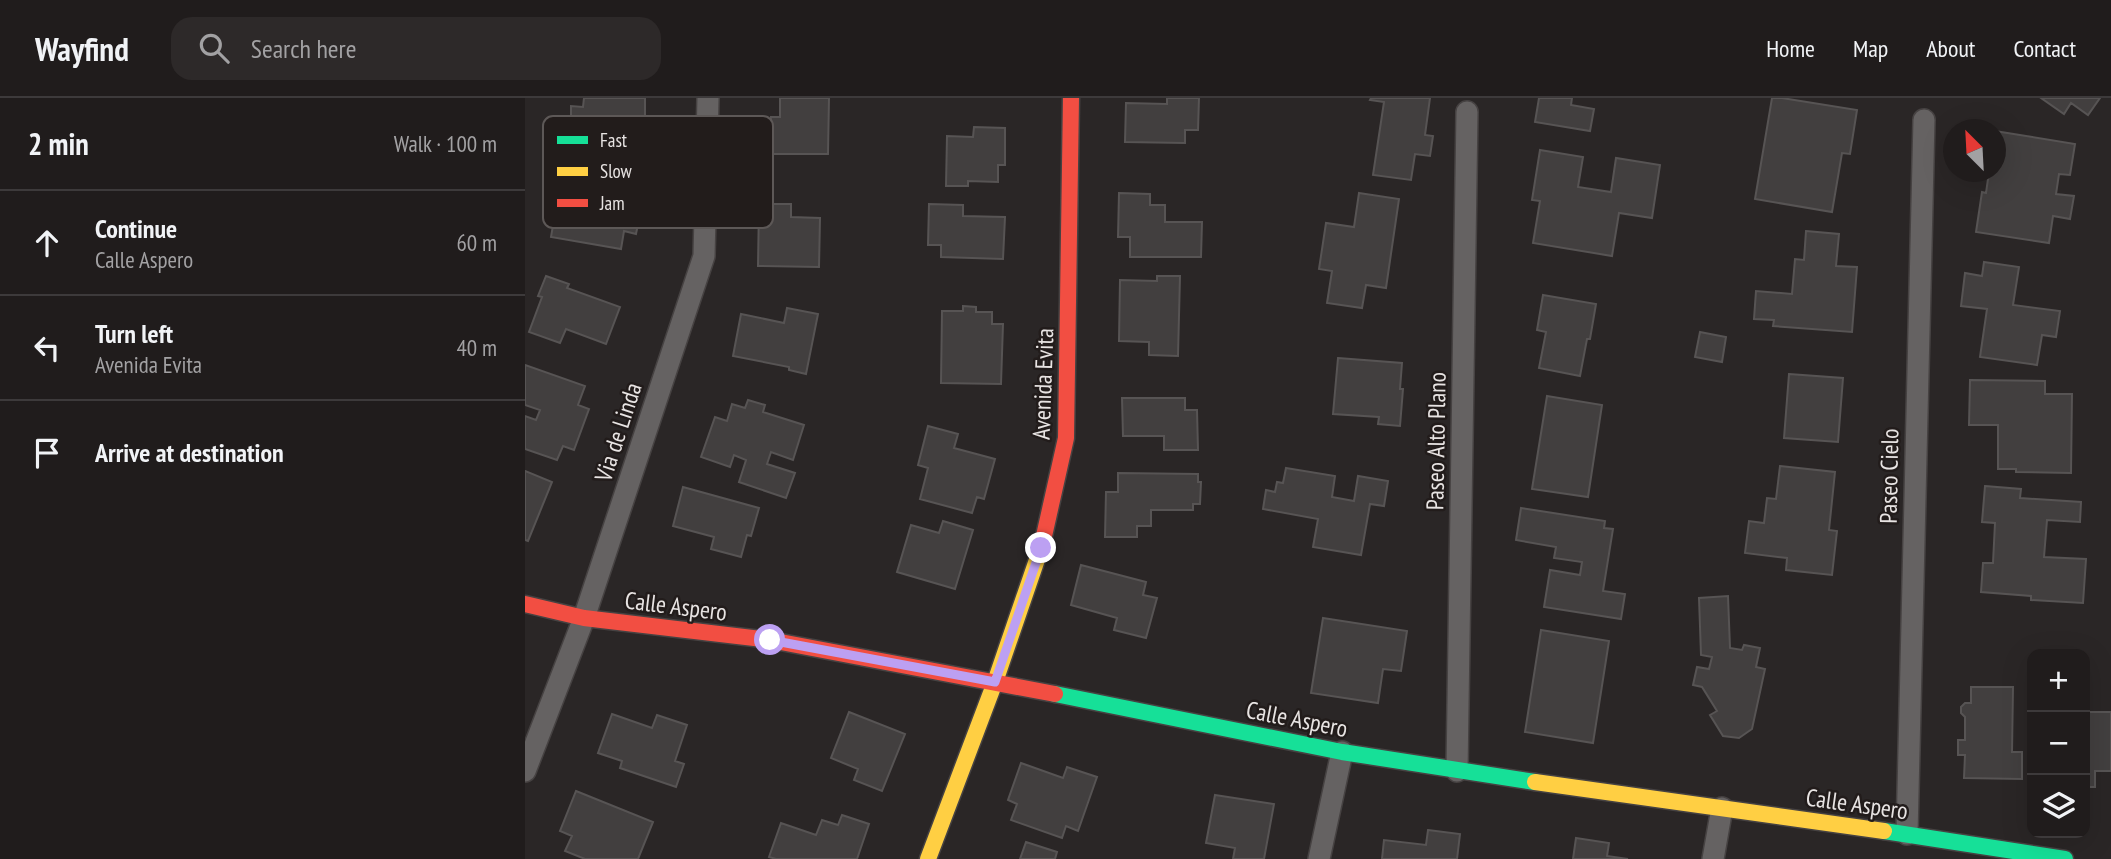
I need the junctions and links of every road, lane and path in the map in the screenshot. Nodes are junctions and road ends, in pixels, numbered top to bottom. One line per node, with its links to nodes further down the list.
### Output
1 (708, 98): 4 (street, Via de Linda)
2 (1071, 98): 9 (street, Avenida Evita)
3 (1467, 112): 12 (street, Paseo Alto Plano)
4 (708, 116)
5 (1924, 120): 14 (street, Paseo Cielo)
6 (705, 228): 8 (street, Via de Linda)
7 (525, 604): 8 (street, Calle Aspero)
8 (584, 618): 9 (street, Calle Aspero); 11 (street, Via de Linda)
9 (995, 682): 10 (street, Calle Aspero); 15 (street, Avenida Evita)
10 (1342, 752): 12 (street, Calle Aspero); 16 (street)
11 (525, 771)
12 (1457, 771): 13 (street, Calle Aspero)
13 (1722, 808): 14 (street, Calle Aspero); 17 (street)
14 (1907, 834): 18 (street, Calle Aspero)
15 (928, 859)
16 (1319, 859)
17 (1713, 859)
18 (2065, 859)

